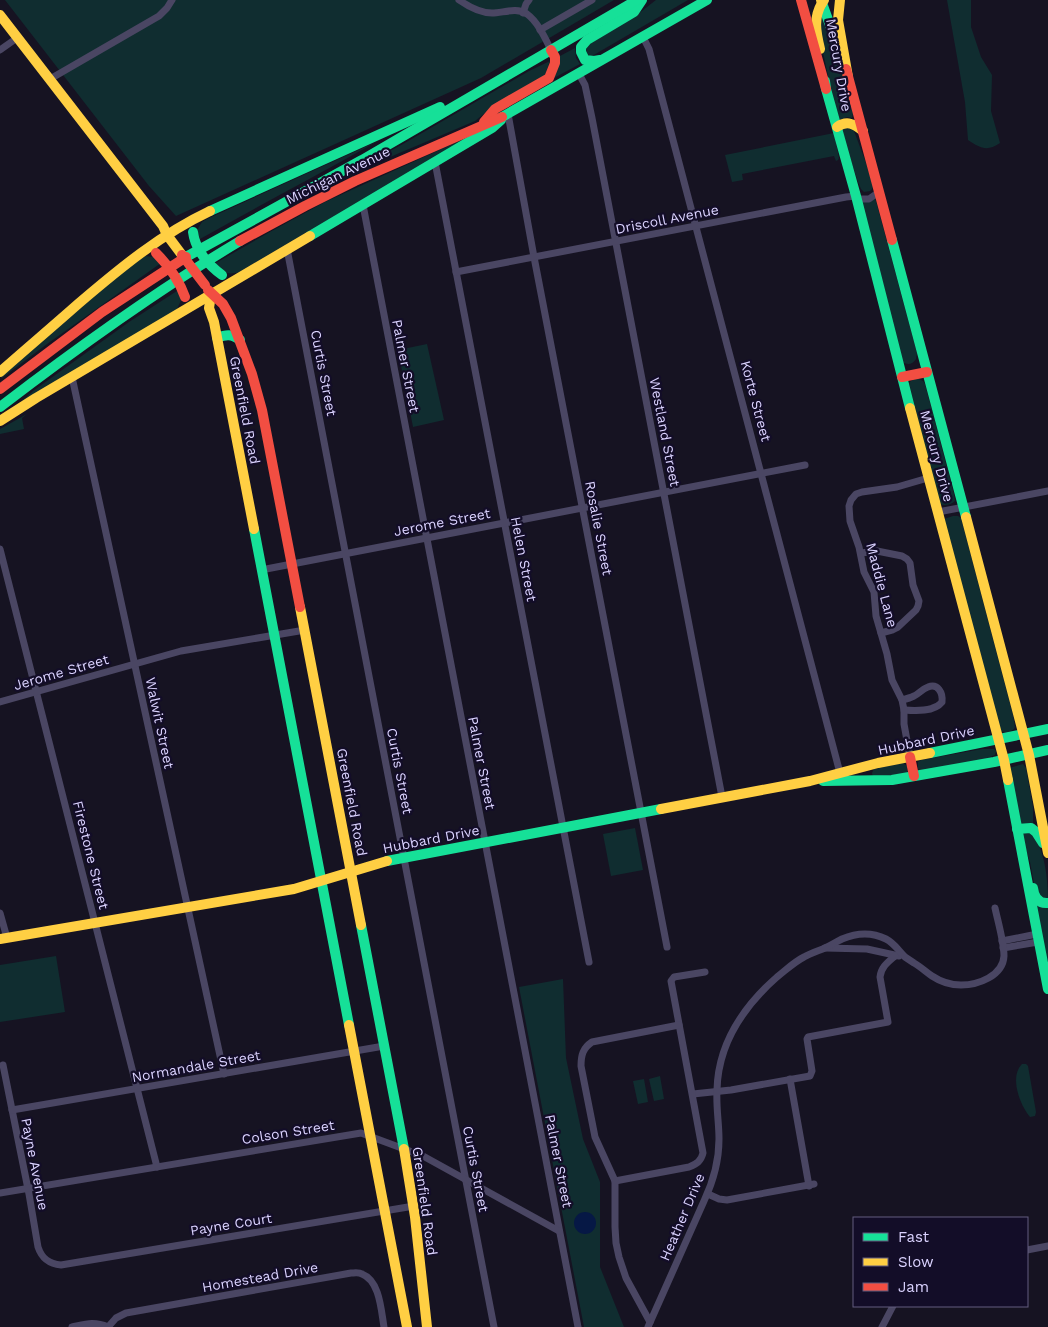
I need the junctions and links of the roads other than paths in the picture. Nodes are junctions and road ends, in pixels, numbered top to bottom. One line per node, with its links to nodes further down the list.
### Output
1 (172, 0): 21 (street)
2 (459, 0): 11 (street)
3 (529, 0): 11 (street)
4 (592, 0): 13 (street)
5 (637, 0): 17 (main road, Michigan Avenue)
6 (642, 0): 18 (main road)
7 (706, 0): 15 (main road, Michigan Avenue)
8 (801, 0): 23 (main road)
9 (840, 0): 20 (main road)
10 (822, 1): 20 (main road, Mercury Drive); 23 (main road, Mercury Drive)
11 (524, 13): 13 (street)
12 (0, 15): 14 (main road, Greenfield Road)
13 (540, 30): 17 (street)
14 (17, 38): 16 (street); 21 (main road, Greenfield Road)
15 (643, 38): 18 (main road, Michigan Avenue); 33 (street, Korte Street)
16 (0, 50)
17 (551, 50): 22 (main road, Michigan Avenue); 25 (main road)
18 (604, 59): 19 (main road, Michigan Avenue)
19 (579, 74): 24 (main road, Michigan Avenue); 35 (street, Westland Street)
20 (848, 77): 27 (main road, Mercury Drive)
21 (50, 80): 34 (main road, Greenfield Road)
22 (492, 84): 32 (main road); 49 (main road, Michigan Avenue)
23 (826, 89): 26 (main road, Mercury Drive)
24 (507, 115): 25 (main road, Michigan Avenue); 28 (main road); 38 (street, Rosalie Street)
25 (483, 124): 50 (main road, Michigan Avenue)
26 (837, 127): 27 (main road); 30 (main road, Mercury Drive)
27 (863, 131): 29 (main road, Mercury Drive)
28 (435, 162): 31 (main road); 39 (street, Helen Street)
29 (879, 192): 30 (street, Driscoll Avenue); 46 (main road, Mercury Drive)
30 (856, 196): 33 (street, Driscoll Avenue); 47 (main road, Mercury Drive)
31 (363, 204): 37 (main road); 61 (street, Palmer Street)
32 (201, 215): 34 (main road); 40 (main road, bridge)
33 (697, 226): 35 (street, Driscoll Avenue); 53 (street, Korte Street)
34 (170, 238): 36 (main road); 41 (main road, Greenfield Road, bridge)
35 (616, 242): 38 (street, Driscoll Avenue); 56 (street, Westland Street)
36 (145, 249): 42 (main road, bridge); 45 (main road)
37 (287, 249): 40 (main road); 63 (street, Curtis Street)
38 (534, 257): 39 (street, Driscoll Avenue); 58 (street, Rosalie Street)
39 (456, 272): 60 (street, Helen Street)
40 (236, 280): 41 (main road)
41 (211, 295): 42 (main road); 43 (main road, Greenfield Road); 44 (main road, Greenfield Road)
42 (183, 311): 48 (main road)
43 (217, 338): 44 (main road); 66 (main road, Greenfield Road)
44 (240, 340): 65 (main road, Greenfield Road)
45 (0, 372)
46 (927, 372): 47 (main road); 57 (main road, Mercury Drive)
47 (902, 377): 54 (main road, Mercury Drive)
48 (72, 378): 51 (main road); 70 (street, Walwit Street)
49 (0, 389)
50 (0, 407)
51 (0, 421)
52 (805, 465): 53 (street, Jerome Street)
53 (762, 473): 56 (street, Jerome Street); 83 (street, Korte Street)
54 (928, 478): 59 (main road, Mercury Drive); 64 (street, Maddie Lane)
55 (1048, 491): 57 (street)
56 (664, 492): 58 (street, Jerome Street); 87 (street, Westland Street)
57 (962, 507): 59 (street); 76 (main road, Mercury Drive)
58 (582, 508): 60 (street, Jerome Street); 88 (street, Rosalie Street)
59 (938, 512): 77 (main road, Mercury Drive)
60 (504, 523): 61 (street, Jerome Street); 89 (street, Helen Street)
61 (426, 538): 63 (street, Jerome Street); 91 (street, Palmer Street)
62 (0, 549): 71 (street, Firestone Street)
63 (346, 553): 65 (street, Jerome Street); 93 (street, Curtis Street)
64 (861, 553): 68 (street, Maddie Lane); 68 (street)
65 (292, 564): 66 (street, Jerome Street); 67 (main road, Greenfield Road)
66 (261, 570): 69 (main road, Greenfield Road)
67 (305, 630): 69 (street, Jerome Street); 94 (main road, Greenfield Road)
68 (881, 632): 72 (street, Maddie Lane)
69 (274, 635): 70 (street, Jerome Street); 95 (main road, Greenfield Road)
70 (134, 664): 71 (street, Jerome Street); 97 (street, Walwit Street)
71 (37, 692): 73 (street, Jerome Street); 100 (street, Firestone Street)
72 (902, 700): 74 (street, Maddie Lane); 74 (street)
73 (0, 702)
74 (904, 710): 80 (street, Maddie Lane)
75 (1048, 729): 76 (main road, Hubbard Drive)
76 (1022, 734): 77 (main road, Hubbard Drive); 79 (main road, Mercury Drive)
77 (998, 739): 80 (main road, Hubbard Drive); 81 (main road, Mercury Drive)
78 (1048, 750): 79 (main road, Hubbard Drive)
79 (1029, 755): 81 (main road, Hubbard Drive); 92 (main road, Mercury Drive)
80 (910, 757): 82 (main road, Hubbard Drive); 84 (main road)
81 (1004, 760): 84 (main road, Hubbard Drive); 90 (main road, Mercury Drive)
82 (870, 765): 83 (main road, Hubbard Drive); 86 (main road)
83 (840, 773): 85 (main road, Hubbard Drive)
84 (914, 776): 86 (main road, Hubbard Drive)
85 (810, 781): 86 (main road, Hubbard Drive); 87 (main road, Hubbard Drive)
86 (872, 781)
87 (722, 797): 88 (main road, Hubbard Drive)
88 (640, 813): 89 (main road, Hubbard Drive); 104 (street, Rosalie Street)
89 (563, 827): 91 (main road, Hubbard Drive); 108 (street, Helen Street)
90 (1018, 834): 92 (main road); 96 (main road); 102 (main road, Mercury Drive)
91 (485, 842): 93 (main road, Hubbard Drive); 132 (street, Palmer Street)
92 (1048, 851)
93 (404, 858): 94 (main road, Hubbard Drive); 125 (street, Curtis Street)
94 (351, 872): 95 (main road, Hubbard Drive); 113 (main road, Greenfield Road)
95 (321, 881): 97 (main road, Hubbard Drive); 114 (main road, Greenfield Road)
96 (1048, 903)
97 (187, 907): 100 (main road, Hubbard Drive); 116 (street, Walwit Street)
98 (994, 908): 103 (street)
99 (0, 914): 101 (street)
100 (95, 922): 101 (main road, Hubbard Drive); 118 (street, Firestone Street)
101 (3, 938)
102 (1038, 942): 103 (street); 109 (main road); 111 (main road, Mercury Drive)
103 (1002, 945): 107 (street, Heather Drive)
104 (667, 948)
105 (825, 948): 106 (street, Heather Drive); 107 (street, Heather Drive); 119 (street, Heather Drive)
106 (895, 956): 107 (street, Heather Drive); 117 (street)
107 (906, 958)
108 (589, 962)
109 (1048, 966)
110 (705, 972): 112 (street)
111 (1048, 989)
112 (679, 1025): 120 (street); 126 (street)
113 (384, 1046): 114 (street, Normandale Street); 123 (main road, Greenfield Road)
114 (354, 1051): 116 (street, Normandale Street); 122 (main road, Greenfield Road)
115 (3, 1065): 121 (street, Payne Avenue)
116 (224, 1074): 118 (street, Normandale Street)
117 (790, 1079): 119 (street); 129 (street)
118 (137, 1088): 121 (street, Normandale Street); 124 (street, Firestone Street)
119 (716, 1090): 120 (street); 129 (street, Heather Drive)
120 (693, 1094): 126 (street)
121 (12, 1110): 127 (street, Payne Avenue)
122 (370, 1136): 123 (street, Colson Street); 124 (street, Colson Street); 131 (main road, Greenfield Road)
123 (404, 1148): 125 (street, Colson Street); 130 (main road, Greenfield Road)
124 (157, 1167): 127 (street, Colson Street)
125 (466, 1179): 132 (street, Colson Street); 143 (street, Curtis Street)
126 (615, 1180): 137 (street)
127 (28, 1189): 128 (street, Colson Street); 135 (street, Payne Avenue)
128 (0, 1194)
129 (708, 1194): 137 (street, Heather Drive)
130 (414, 1206): 131 (street, Payne Court); 142 (main road, Greenfield Road)
131 (384, 1211): 135 (street, Payne Court); 141 (main road, Greenfield Road)
132 (560, 1231): 144 (street, Palmer Street)
133 (1048, 1246): 134 (street)
134 (1028, 1250)
135 (52, 1263)
136 (892, 1307): 145 (street)
137 (649, 1325)
138 (72, 1327): 139 (street, Homestead Drive)
139 (108, 1327): 140 (street, Homestead Drive)
140 (384, 1327)
141 (407, 1327)
142 (427, 1327)
143 (494, 1327)
144 (578, 1327)
145 (882, 1327)

